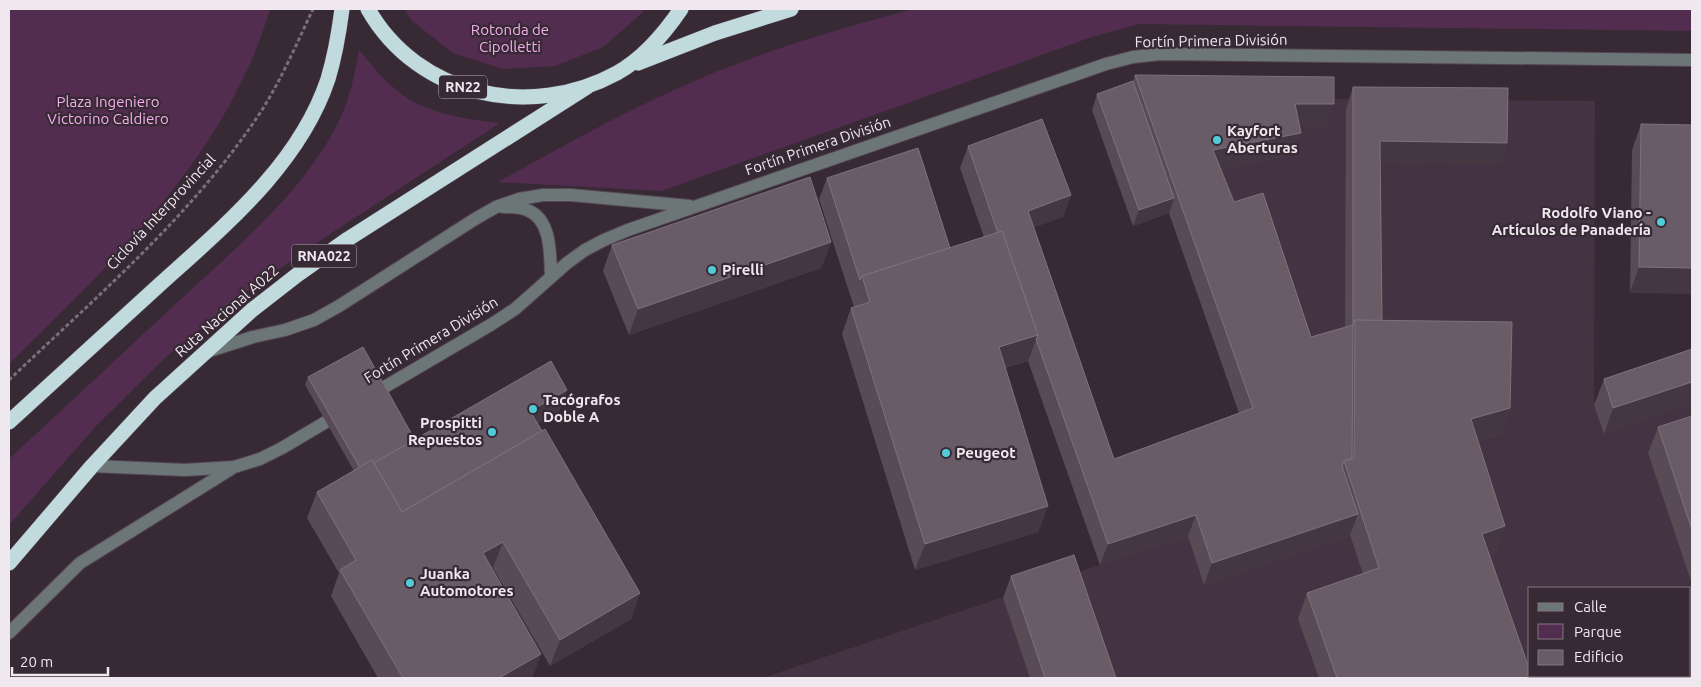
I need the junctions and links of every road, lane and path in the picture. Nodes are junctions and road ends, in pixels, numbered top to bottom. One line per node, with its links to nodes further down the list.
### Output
1 (313, 9): 13 (path, Ciclovía Interprovincial)
2 (342, 9): 14 (highway)
3 (368, 9): 8 (highway, RN22)
4 (681, 9): 7 (highway, RN22)
5 (791, 9): 7 (highway, RN22)
6 (1692, 60): 10 (street, Fortín Primera División)
7 (618, 72): 8 (highway, RN22)
8 (587, 87): 12 (highway, Ruta Nacional A022 / RNA022)
9 (496, 207): 10 (street, Fortín Primera División); 11 (street); 12 (street, Fortín Primera División)
10 (694, 207): 11 (street, Fortín Primera División)
11 (551, 277): 16 (street, Fortín Primera División)
12 (204, 352): 15 (highway, Ruta Nacional A022 / RNA022)
13 (9, 380)
14 (9, 422)
15 (92, 466): 16 (street, Fortín Primera División); 17 (highway, Ruta Nacional A022 / RNA022)
16 (234, 467): 18 (street)
17 (9, 563)
18 (9, 633)

